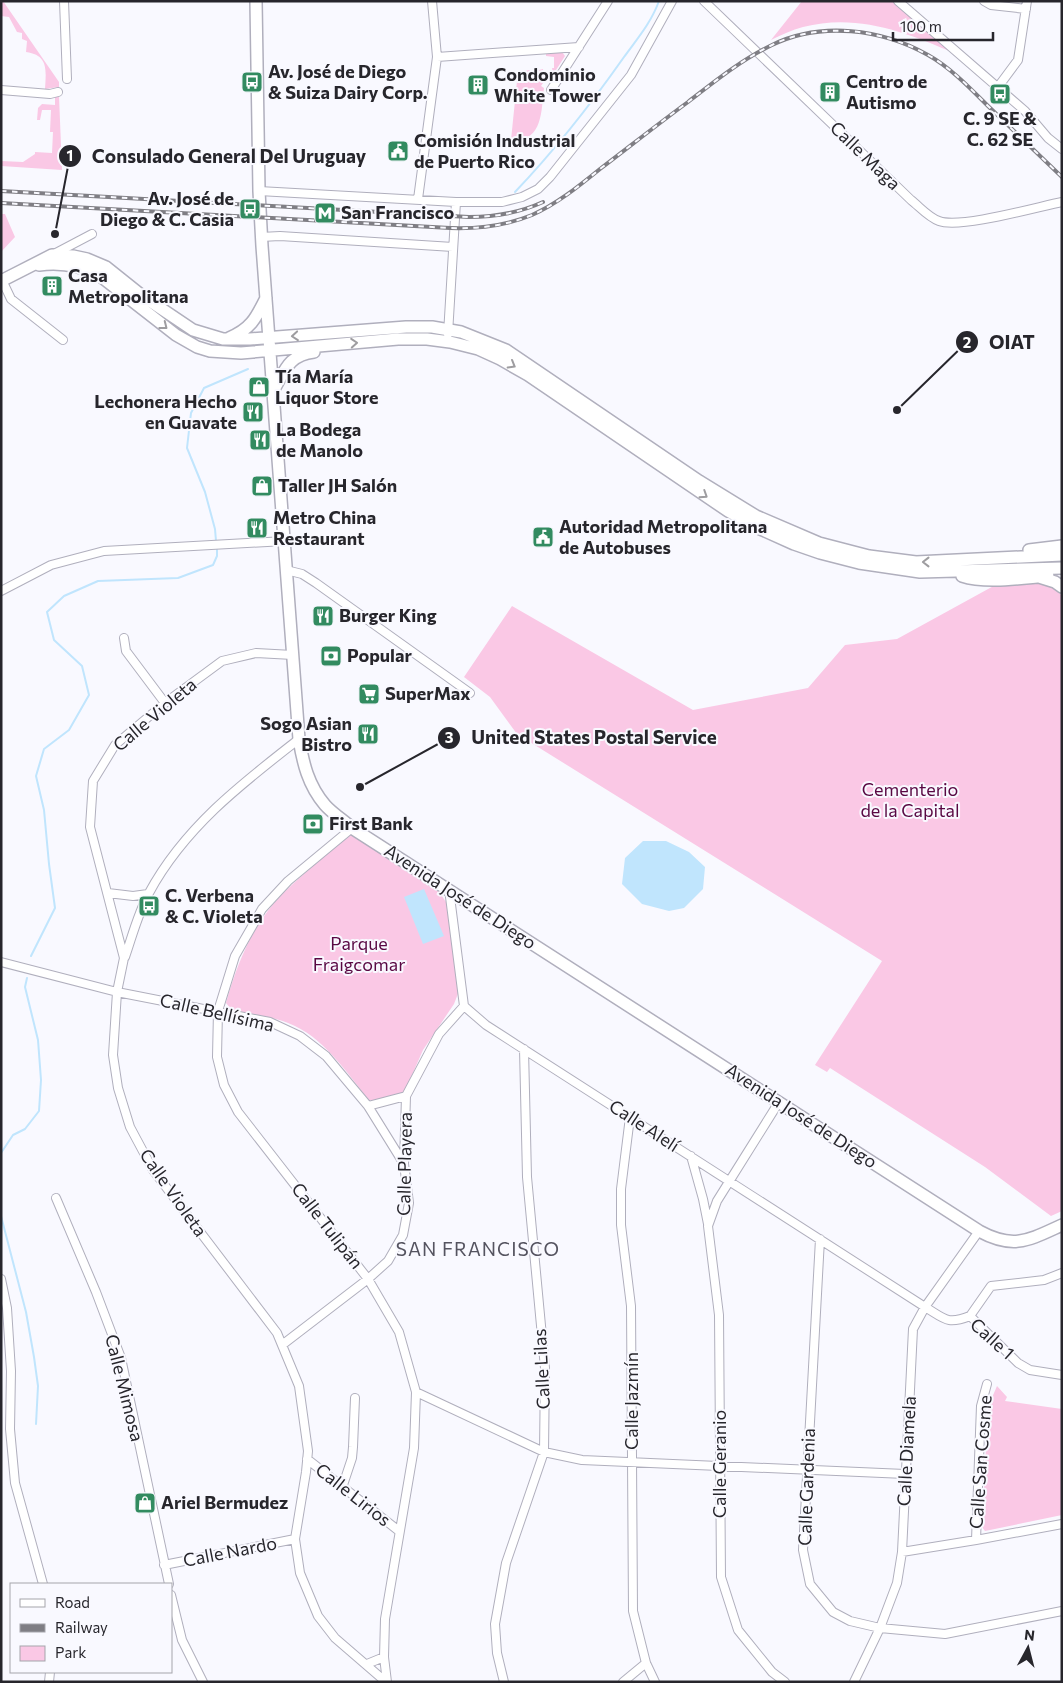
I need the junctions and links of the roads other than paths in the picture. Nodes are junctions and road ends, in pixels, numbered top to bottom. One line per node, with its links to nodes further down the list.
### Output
1 (64, 1): 12 (street)
2 (256, 1): 18 (main road, Avenida José de Diego)
3 (432, 1): 11 (street)
4 (608, 1): 10 (street)
5 (672, 1): 20 (street)
6 (704, 1): 21 (street, Calle Maga)
7 (898, 1): 13 (street)
8 (984, 1): 9 (street)
9 (1027, 5): 13 (street)
10 (579, 47): 11 (street); 15 (street)
11 (437, 57): 19 (street)
12 (67, 80)
13 (998, 87): 17 (street)
14 (1, 90): 16 (street)
15 (551, 90)
16 (58, 92)
17 (1062, 149)
18 (259, 191): 19 (street); 23 (main road, Avenida José de Diego)
19 (418, 199): 20 (street)
20 (456, 202): 24 (street)
21 (1062, 202)
22 (92, 234): 25 (street)
23 (262, 237): 24 (street); 28 (main road, Avenida José de Diego)
24 (453, 247): 29 (street)
25 (52, 255): 26 (main road); 31 (main road)
26 (31, 266): 27 (main road); 35 (main road, one-way to 35)
27 (2, 280): 32 (street)
28 (266, 296): 30 (main road, Avenida José de Diego); 31 (main road)
29 (448, 330): 30 (main road, one-way to 30); 33 (street); 40 (main road, one-way to 29)
30 (270, 338): 31 (main road); 35 (main road, Avenida José de Diego)
31 (226, 339)
32 (63, 340)
33 (447, 342): 34 (main road, one-way to 33); 43 (main road, one-way to 43)
34 (332, 345): 35 (main road); 36 (main road)
35 (271, 350): 36 (main road, Avenida José de Diego)
36 (273, 391): 37 (main road, Avenida José de Diego)
37 (284, 541): 42 (main road, Avenida José de Diego); 47 (street)
38 (1062, 546): 40 (main road)
39 (1062, 556): 40 (main road)
40 (953, 560)
41 (1062, 568): 43 (main road)
42 (286, 570): 49 (main road, Avenida José de Diego); 50 (street)
43 (948, 572): 45 (main road)
44 (1062, 575): 45 (main road)
45 (1039, 577): 46 (main road)
46 (1062, 588)
47 (1, 591)
48 (124, 638): 51 (street)
49 (293, 655): 51 (street, Calle Violeta); 52 (main road, Avenida José de Diego)
50 (470, 693)
51 (165, 702): 55 (street, Calle Violeta)
52 (299, 739): 53 (main road, Avenida José de Diego); 56 (street)
53 (352, 828): 54 (main road, Avenida José de Diego); 61 (street, Calle Tulipán)
54 (448, 890): 60 (street); 64 (main road, Avenida José de Diego)
55 (108, 893): 56 (street); 57 (street, Calle Violeta)
56 (148, 894): 57 (street)
57 (124, 958): 59 (street, Calle Violeta)
58 (1, 962): 59 (street, Calle Bellísima)
59 (116, 992): 61 (street, Calle Bellísima); 81 (street, Calle Violeta)
60 (464, 1006): 62 (street, Calle Alelí); 63 (street, Calle Playera)
61 (218, 1011): 65 (street, Calle Bellísima); 76 (street, Calle Tulipán)
62 (524, 1049): 66 (street, Calle Alelí); 88 (street, Calle Lilas)
63 (406, 1096): 65 (street); 68 (street, Calle Playera)
64 (779, 1102): 69 (street, Calle Geranio); 73 (main road, Avenida José de Diego)
65 (368, 1106): 68 (street, Calle Bellísima)
66 (630, 1117): 67 (street, Calle Alelí); 90 (street, Calle Jazmín)
67 (691, 1156): 69 (street, Calle Alelí); 72 (street, Calle Geranio)
68 (404, 1164): 76 (street, Calle Playera)
69 (729, 1181): 72 (street, Calle Geranio); 74 (street, Calle Alelí)
70 (56, 1198): 100 (street, Calle Mimosa)
71 (1062, 1224): 73 (main road, Avenida José de Diego)
72 (708, 1226): 91 (street, Calle Geranio)
73 (978, 1231): 78 (street, Calle Diamela)
74 (820, 1239): 78 (street, Calle Alelí); 92 (street, Calle Gardenia)
75 (1062, 1273): 80 (street)
76 (368, 1279): 81 (street, Calle Playera); 86 (street, Calle Tulipán)
77 (1, 1280): 79 (street)
78 (925, 1307): 80 (street, Calle 1); 93 (street, Calle Diamela)
79 (4, 1309): 83 (street)
80 (970, 1316): 84 (street, Calle 1)
81 (282, 1345): 89 (street, Calle Violeta)
82 (1, 1371): 83 (street)
83 (11, 1371): 101 (street)
84 (1062, 1374)
85 (987, 1384): 98 (street, Calle San Cosme)
86 (416, 1392): 88 (street); 96 (street, Calle Tulipán)
87 (355, 1398): 94 (street)
88 (544, 1452): 90 (street); 111 (street, Calle Lilas)
89 (307, 1458): 94 (street, Calle Lirios); 97 (street, Calle Violeta)
90 (632, 1463): 91 (street); 107 (street, Calle Jazmín)
91 (720, 1466): 92 (street); 114 (street, Calle Geranio)
92 (806, 1470): 93 (street); 105 (street, Calle Gardenia)
93 (905, 1474): 99 (street, Calle Diamela)
94 (343, 1485): 96 (street, Calle Lirios)
95 (1062, 1524): 98 (street)
96 (399, 1531): 106 (street, Calle Tulipán)
97 (296, 1539): 100 (street, Calle Nardo); 108 (street, Calle Violeta)
98 (976, 1540): 99 (street)
99 (902, 1552): 105 (street, Calle Diamela)
100 (164, 1565): 102 (street, Calle Mimosa)
101 (43, 1583)
102 (169, 1583)
103 (172, 1599): 109 (street)
104 (1062, 1611): 105 (street, Calle Gardenia)
105 (880, 1628): 115 (street, Calle Diamela)
106 (384, 1658): 108 (street); 110 (street, Calle Tulipán)
107 (646, 1663): 112 (street); 113 (street, Calle Jazmín)
108 (367, 1664): 110 (street, Calle Violeta)
109 (203, 1682)
110 (386, 1682)
111 (504, 1682)
112 (624, 1682)
113 (655, 1682)
114 (785, 1682)
115 (854, 1682)

